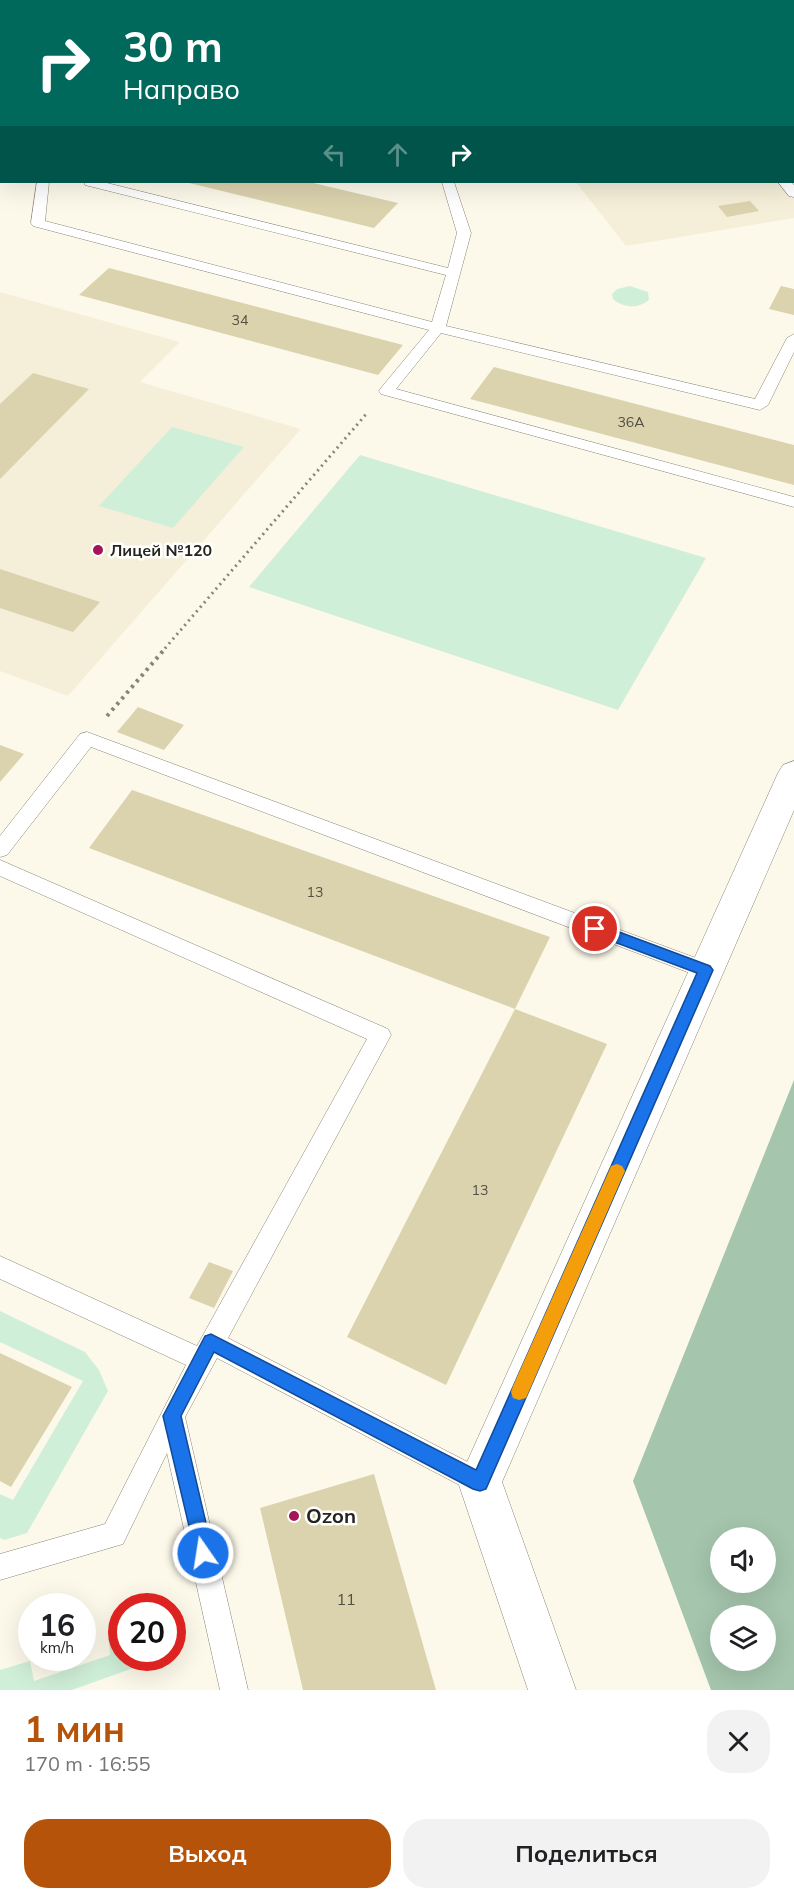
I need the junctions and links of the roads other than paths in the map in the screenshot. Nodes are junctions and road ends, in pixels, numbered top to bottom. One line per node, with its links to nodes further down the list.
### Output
1 (43, 183): 5 (lane)
2 (94, 183): 4 (lane)
3 (448, 183): 4 (lane)
4 (453, 273): 5 (lane)
5 (438, 328): 6 (lane); 7 (lane)
6 (794, 338)
7 (794, 502)
8 (794, 772): 11 (street)
9 (0, 850): 11 (lane)
10 (0, 868): 13 (lane)
11 (705, 970): 15 (street)
12 (0, 1268): 13 (lane)
13 (206, 1351): 14 (lane); 15 (lane)
14 (172, 1416): 16 (lane); 17 (lane)
15 (480, 1482): 18 (street)
16 (0, 1567)
17 (234, 1690)
18 (552, 1690)

